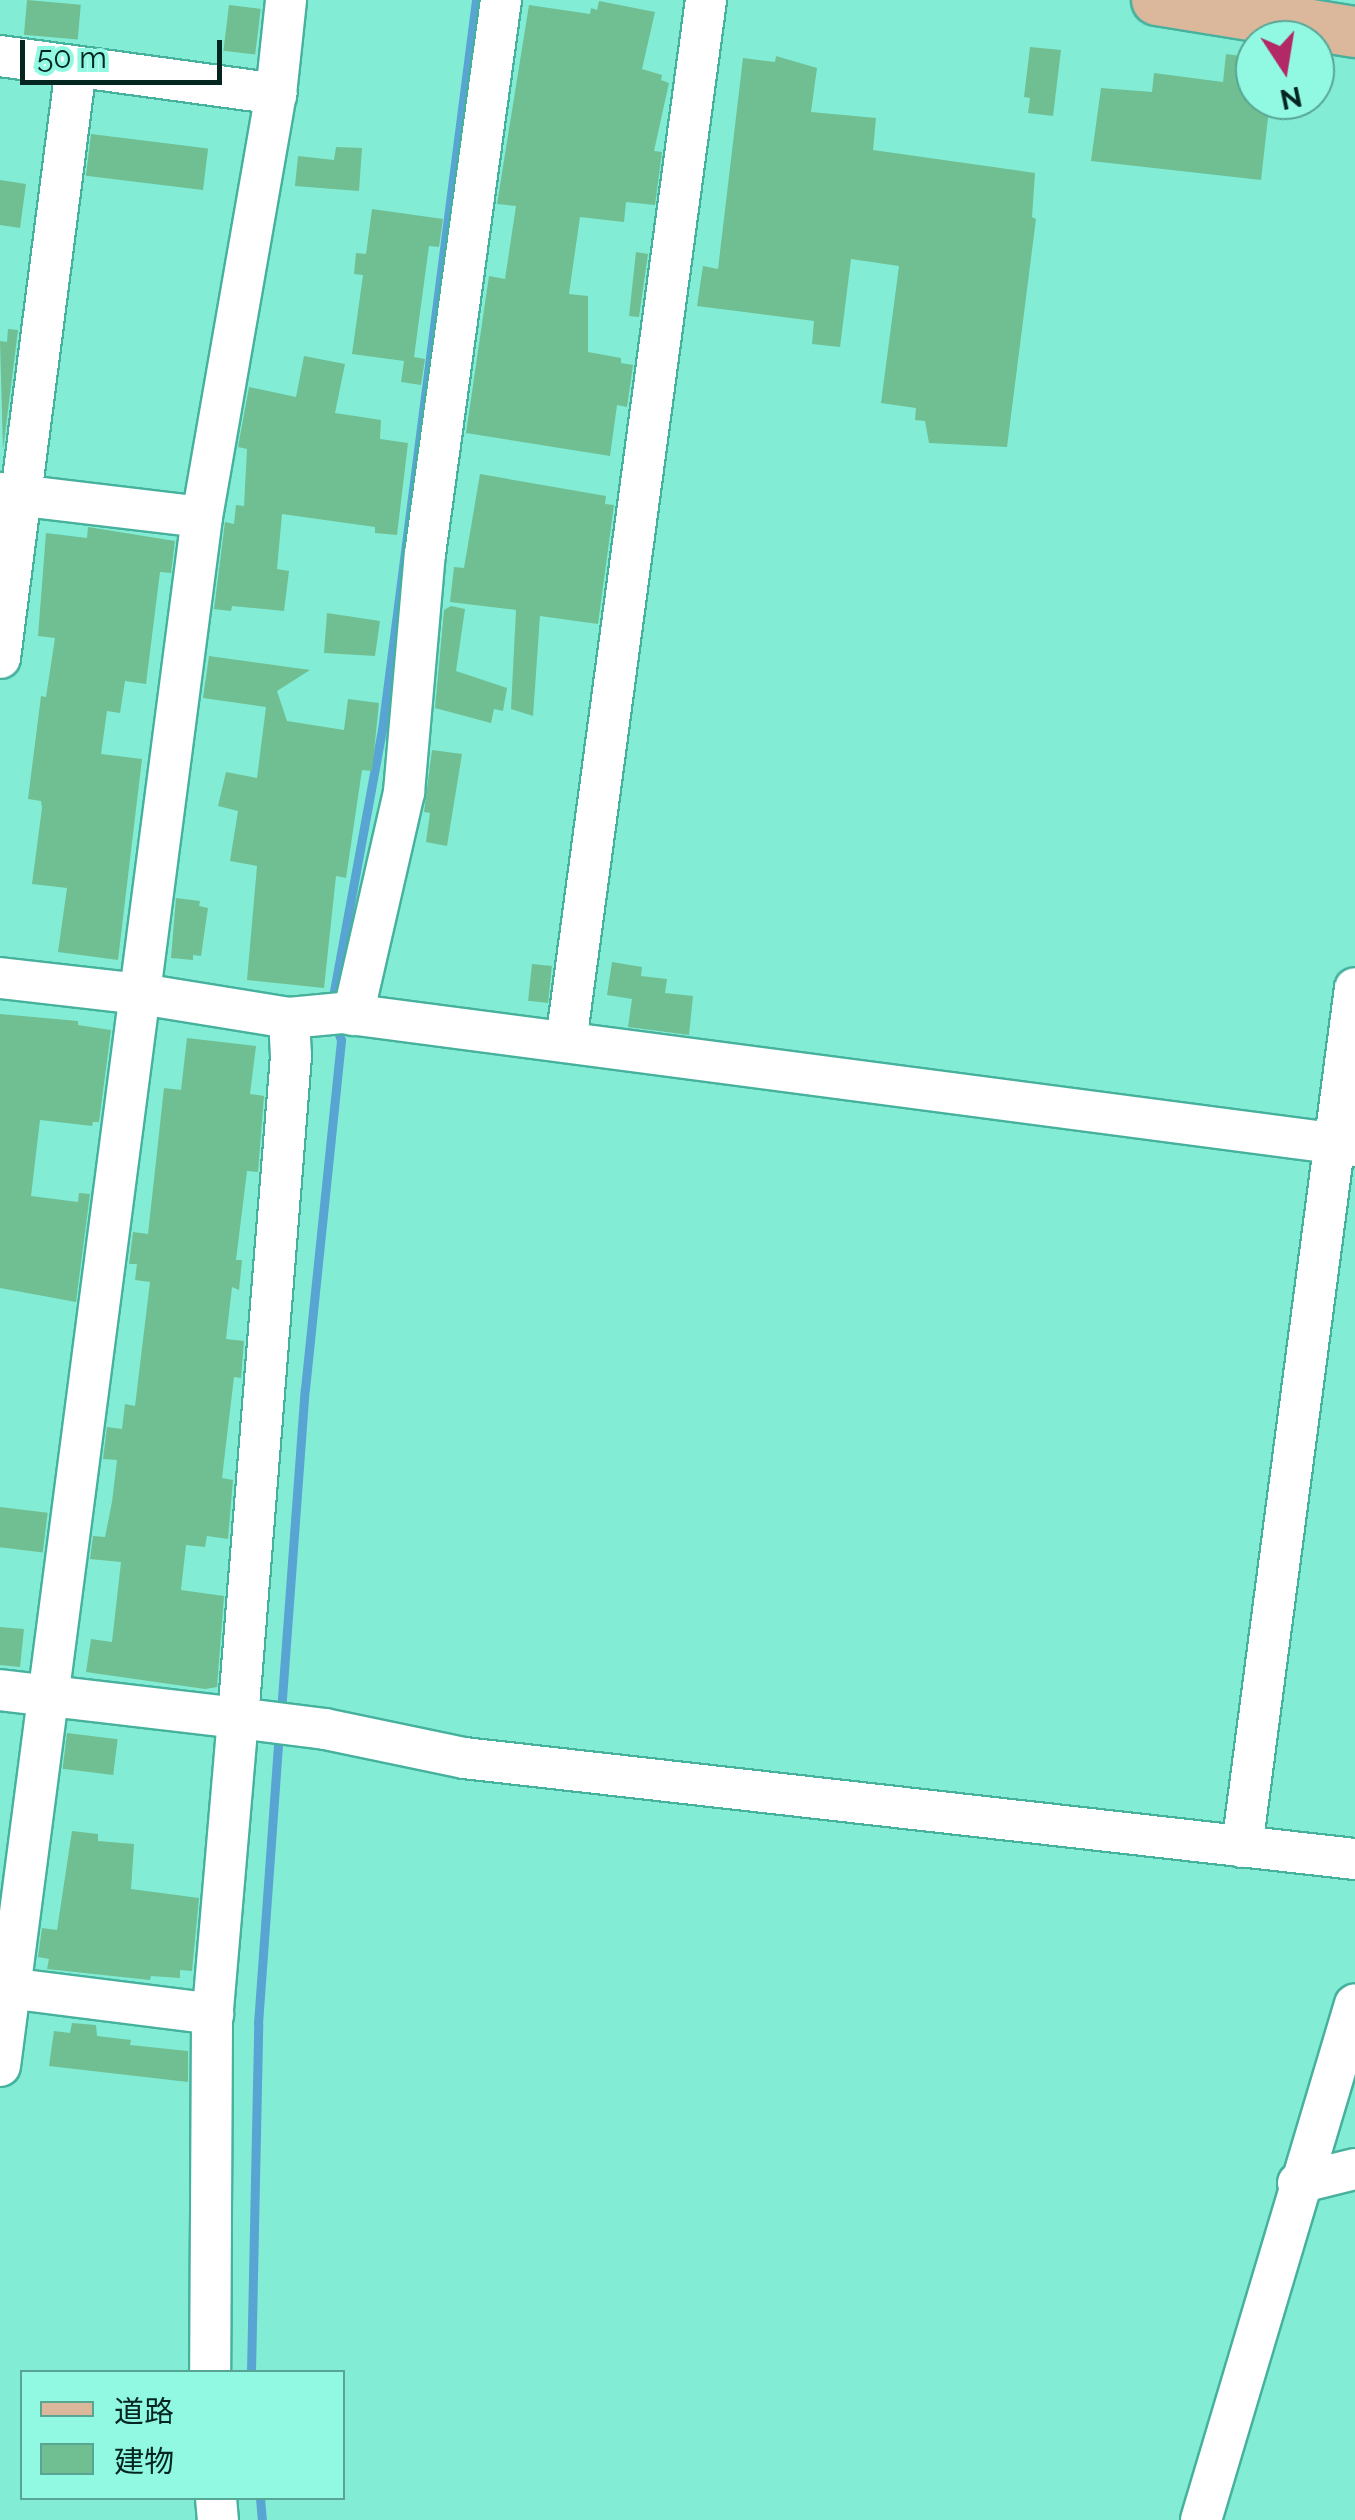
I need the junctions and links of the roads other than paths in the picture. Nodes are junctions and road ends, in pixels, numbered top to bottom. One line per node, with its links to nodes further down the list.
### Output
1 (286, 0): 8 (street)
2 (501, 0): 15 (street)
3 (706, 0): 16 (street)
4 (1157, 0): 5 (main road)
5 (1355, 32)
6 (0, 56): 7 (street)
7 (76, 67): 8 (street); 9 (street)
8 (276, 94): 10 (street)
9 (10, 494): 10 (street); 11 (street)
10 (202, 516): 14 (street)
11 (0, 658)
12 (0, 978): 14 (street)
13 (1355, 988): 17 (street)
14 (142, 994): 15 (street); 19 (street)
15 (322, 1016): 16 (street); 20 (street)
16 (566, 1042): 17 (street)
17 (1345, 1144): 21 (street)
18 (0, 1690): 19 (street)
19 (46, 1696): 20 (street); 23 (street)
20 (246, 1719): 21 (street); 25 (street)
21 (1242, 1846): 22 (street)
22 (1355, 1859)
23 (4, 1987): 25 (street); 26 (street)
24 (1355, 2004): 28 (street)
25 (213, 2014): 29 (street)
26 (0, 2066)
27 (1355, 2169): 28 (street)
28 (1298, 2183): 30 (street)
29 (210, 2370)
30 (1201, 2520)

